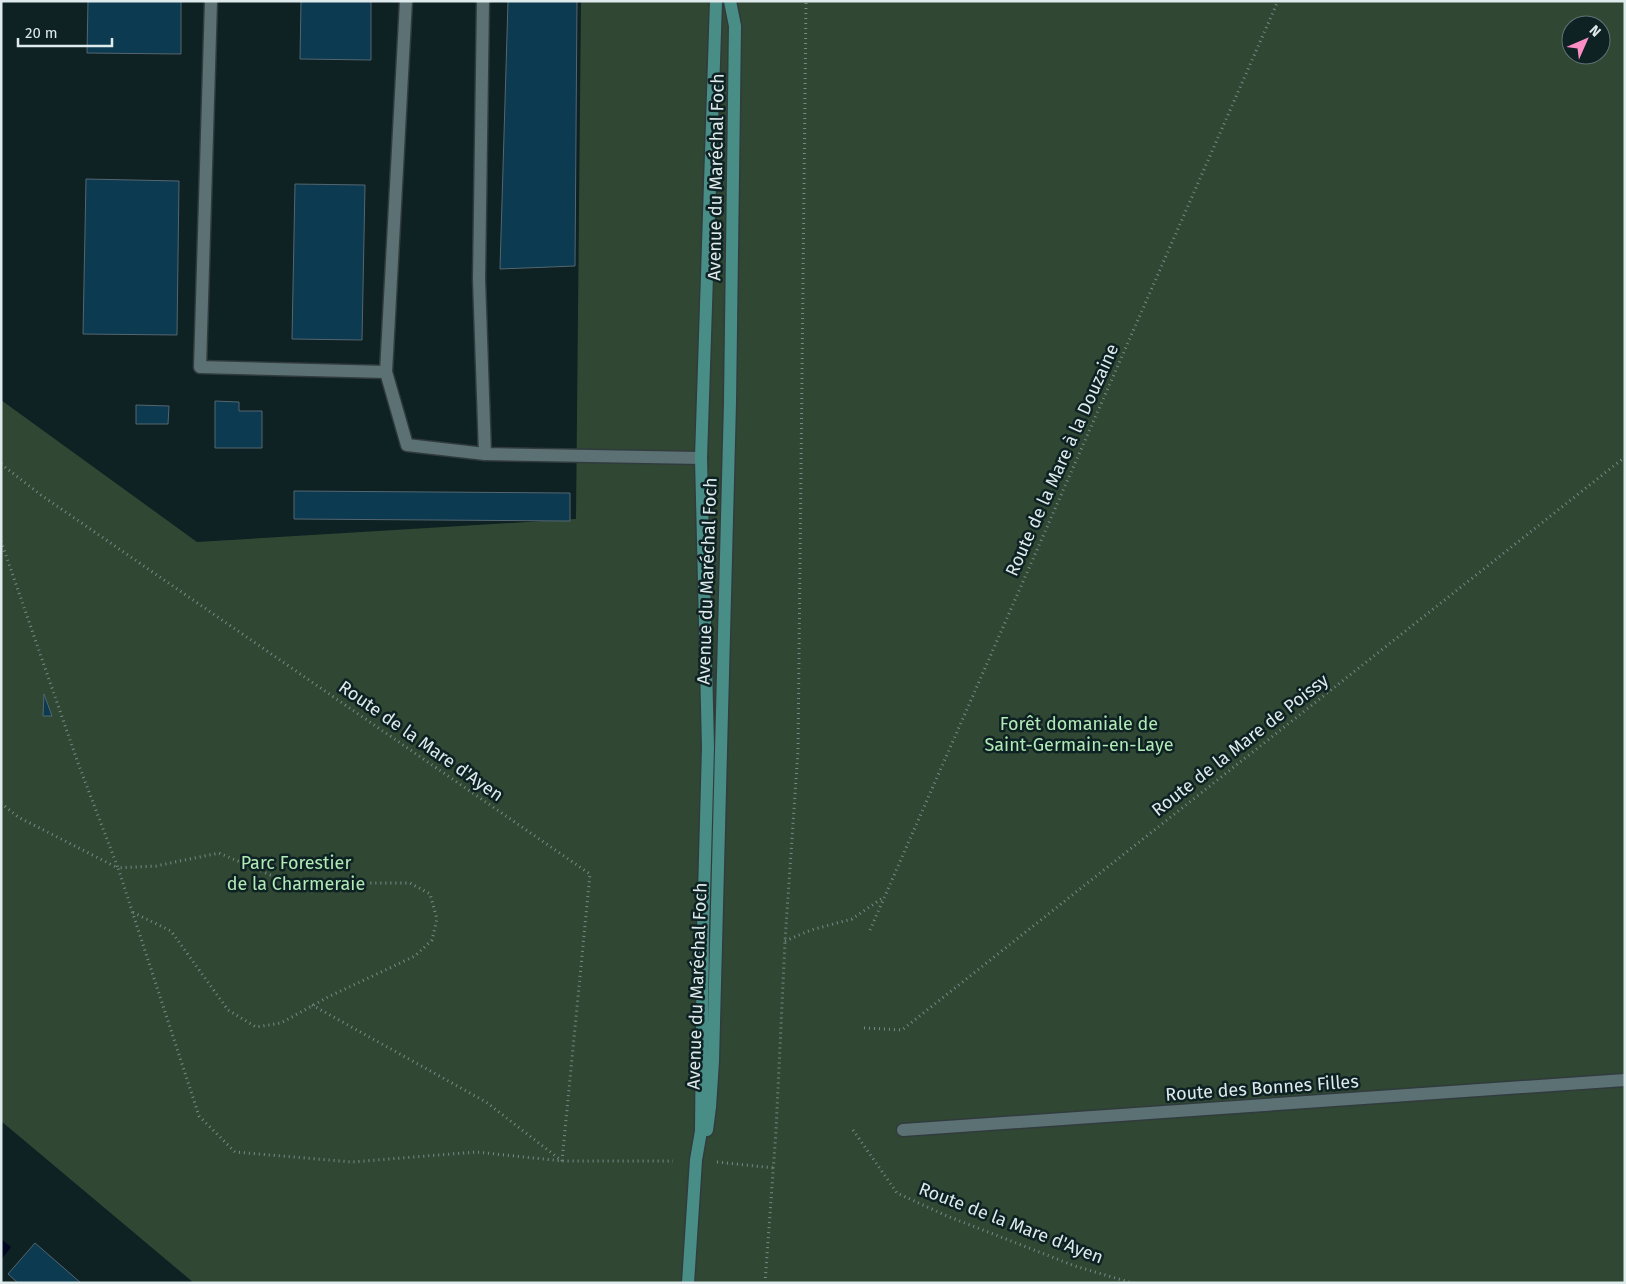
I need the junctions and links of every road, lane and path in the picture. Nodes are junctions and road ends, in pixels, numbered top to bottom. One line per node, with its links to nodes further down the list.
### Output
1 (211, 1): 8 (lane)
2 (406, 1): 8 (lane)
3 (482, 1): 9 (lane)
4 (716, 1): 11 (main road, Avenue du Maréchal Foch)
5 (730, 1): 25 (main road, Avenue du Maréchal Foch)
6 (806, 1): 19 (path)
7 (1278, 1): 16 (path, Route de la Mare à la Douzaine)
8 (386, 372): 9 (lane)
9 (485, 454): 11 (lane)
10 (1625, 457): 21 (path, Route de la Mare de Poissy)
11 (701, 458): 25 (main road, Avenue du Maréchal Foch)
12 (1, 464): 26 (path, Route de la Mare d'Ayen)
13 (1, 541): 15 (path)
14 (1, 803): 15 (path)
15 (118, 868): 17 (path); 20 (path)
16 (885, 897): 18 (path, Route de la Mare à la Douzaine); 19 (path)
17 (132, 912): 20 (path); 26 (path)
18 (870, 930)
19 (785, 941): 27 (path)
20 (312, 1005): 26 (path)
21 (864, 1028)
22 (1625, 1080): 24 (lane, Route des Bonnes Filles)
23 (852, 1130): 30 (path, Route de la Mare d'Ayen)
24 (902, 1130)
25 (696, 1160): 26 (path); 27 (path); 28 (main road, Avenue du Maréchal Foch)
26 (562, 1161)
27 (774, 1168): 29 (path)
28 (688, 1283)
29 (765, 1283)
30 (1132, 1283)

